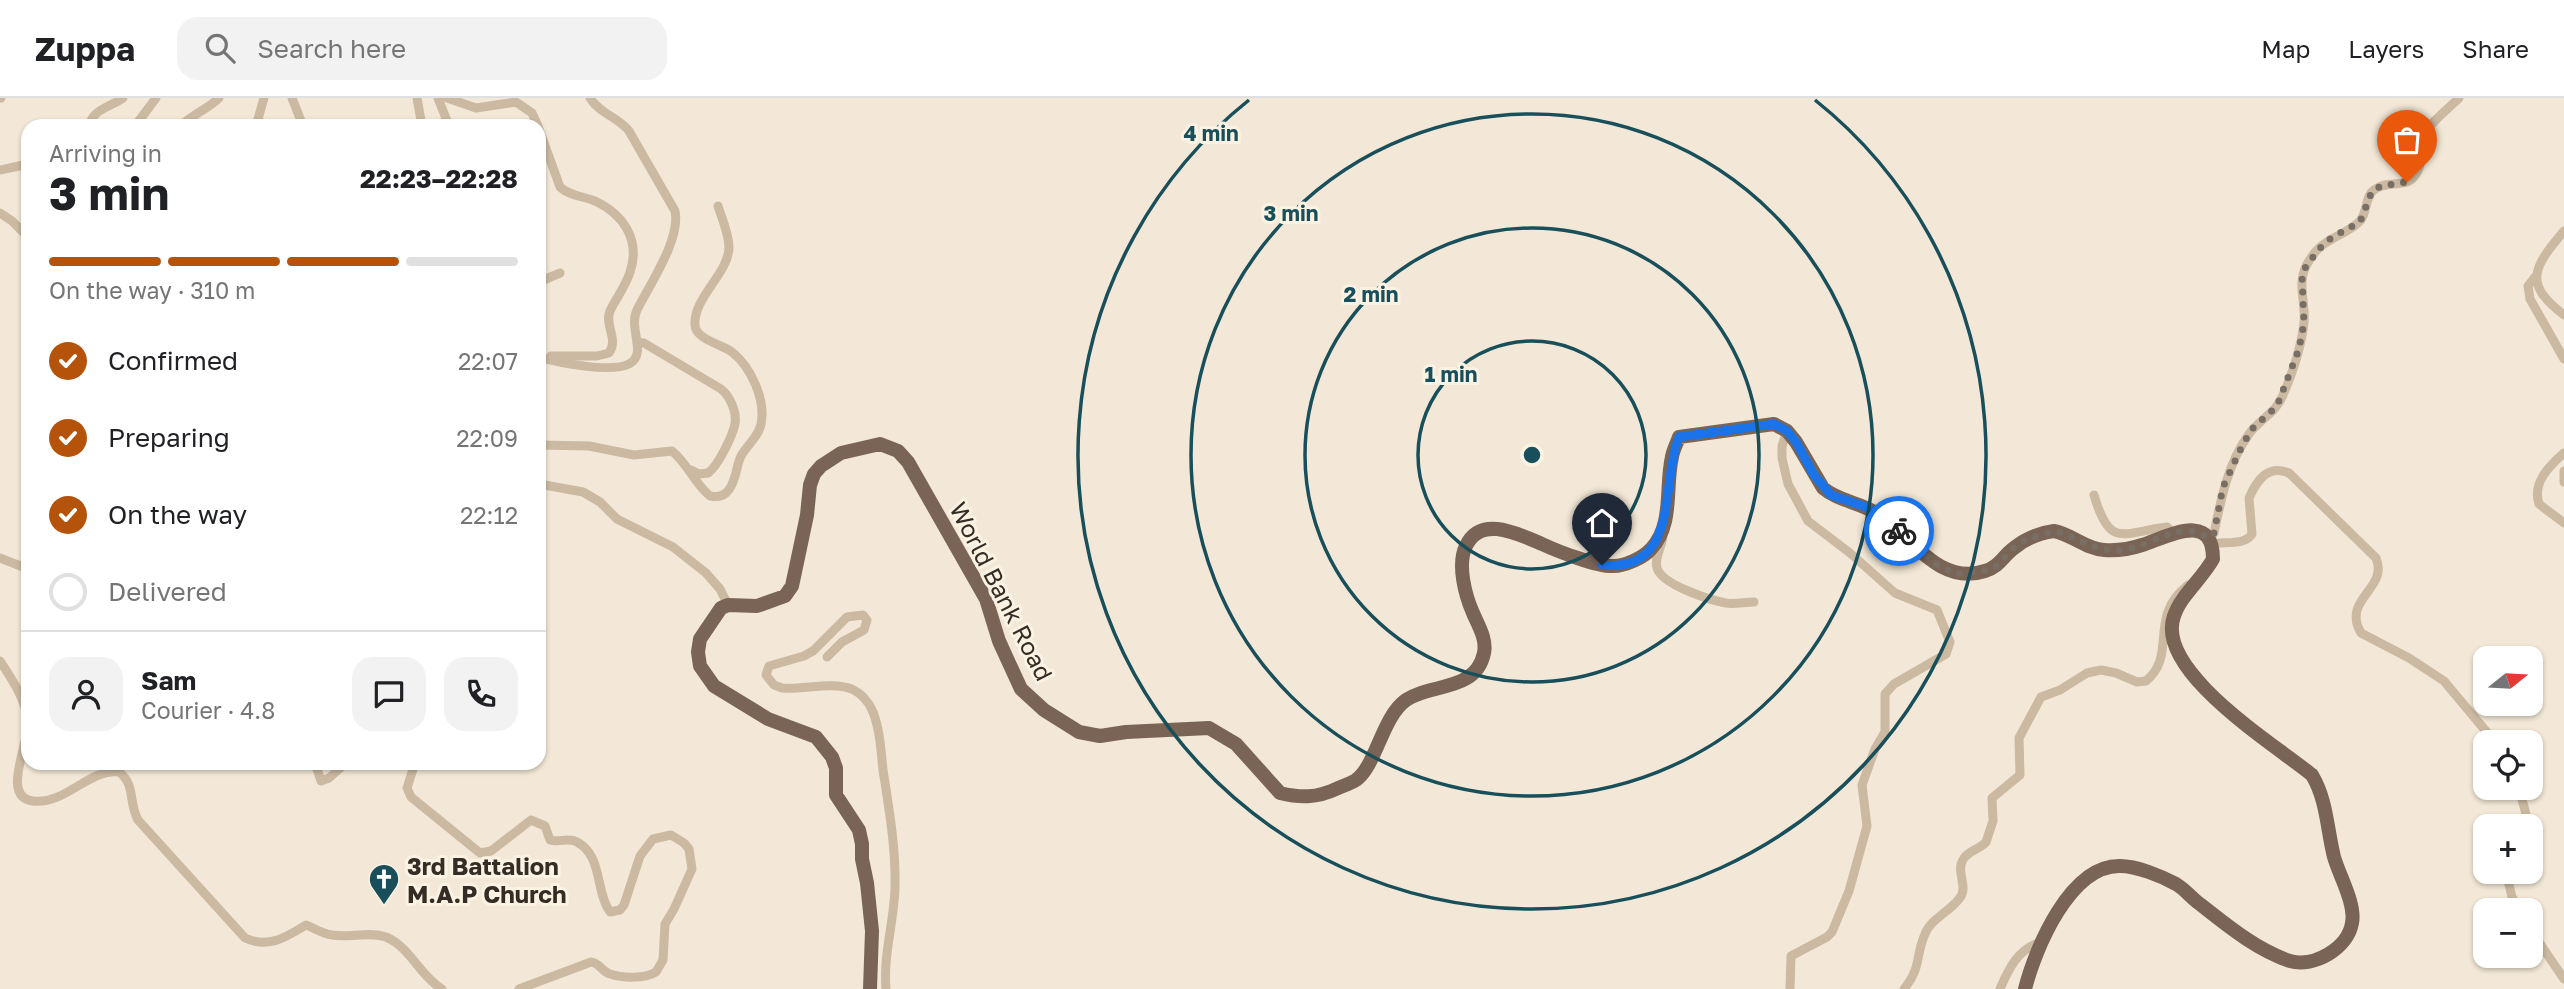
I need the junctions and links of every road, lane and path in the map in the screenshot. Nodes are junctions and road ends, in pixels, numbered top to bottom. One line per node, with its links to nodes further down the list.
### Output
1 (123, 98): 11 (street)
2 (156, 98): 12 (street)
3 (219, 98): 13 (street)
4 (264, 98): 14 (street)
5 (292, 98): 15 (street)
6 (417, 98): 16 (street)
7 (438, 98): 17 (street)
8 (447, 98): 18 (street)
9 (590, 98): 30 (street)
10 (2459, 98): 45 (street)
11 (91, 119)
12 (139, 119)
13 (189, 119)
14 (258, 119)
15 (300, 119)
16 (421, 119)
17 (446, 119)
18 (535, 119)
19 (546, 149): 31 (street)
20 (21, 166): 21 (street)
21 (0, 170)
22 (718, 206): 37 (street)
23 (0, 213): 24 (street)
24 (21, 230)
25 (2564, 231): 27 (street)
26 (560, 273): 28 (street)
27 (2535, 277): 29 (street); 33 (street)
28 (546, 279)
29 (2564, 315)
30 (637, 342): 32 (street); 37 (street)
31 (546, 357)
32 (546, 359)
33 (2564, 359)
34 (1787, 431): 43 (main road, World Bank Road); 44 (main road); 66 (street)
35 (546, 445): 37 (street)
36 (2564, 453): 42 (street)
37 (691, 470)
38 (2564, 471): 39 (street)
39 (2564, 482)
40 (546, 485): 50 (street)
41 (2094, 495): 44 (street)
42 (2564, 523)
43 (1662, 527): 49 (street); 50 (main road, World Bank Road)
44 (2173, 533): 45 (main road)
45 (2210, 541): 48 (main road); 54 (street)
46 (0, 558): 47 (street)
47 (21, 566)
48 (2202, 577): 59 (main road); 67 (street)
49 (1754, 602)
50 (728, 605): 64 (main road)
51 (827, 657): 65 (street)
52 (0, 662): 53 (street)
53 (21, 699)
54 (2485, 730)
55 (21, 756): 62 (street)
56 (317, 770): 57 (street)
57 (338, 770)
58 (413, 770): 63 (street)
59 (2041, 942): 68 (street); 69 (main road)
60 (2543, 948): 61 (street)
61 (2564, 979)
62 (442, 989)
63 (519, 989)
64 (870, 989)
65 (886, 989)
66 (1790, 989)
67 (1904, 989)
68 (2000, 989)
69 (2025, 989)

